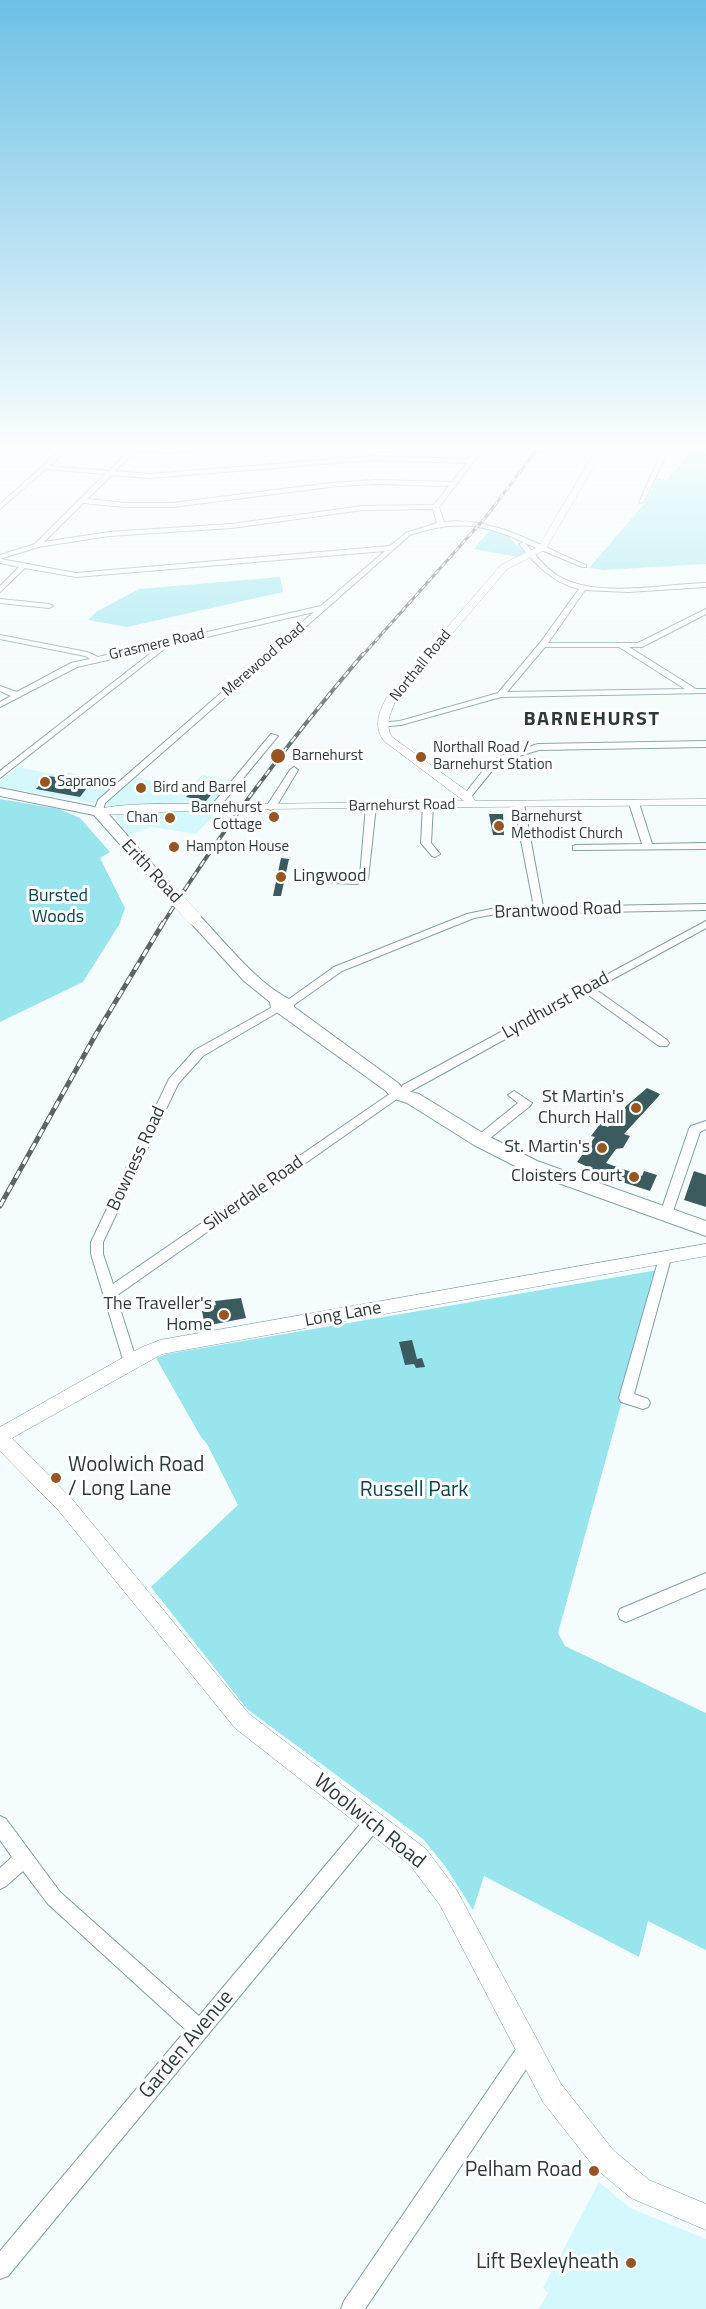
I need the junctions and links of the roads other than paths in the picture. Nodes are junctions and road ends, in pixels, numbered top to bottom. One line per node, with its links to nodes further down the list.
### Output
1 (302, 556): 7 (street)
2 (384, 556): 14 (street, Merewood Road)
3 (528, 556): 31 (street, Northall Road)
4 (534, 556): 10 (street)
5 (560, 556): 8 (street, Merewood Road)
6 (0, 559): 7 (street)
7 (24, 566): 11 (street)
8 (584, 566)
9 (706, 585): 10 (street)
10 (584, 587): 20 (street)
11 (0, 590)
12 (0, 601): 13 (street)
13 (50, 606)
14 (323, 609): 16 (street, Grasmere Road); 17 (street, Merewood Road)
15 (706, 611): 21 (street)
16 (285, 616): 17 (street); 19 (street, Grasmere Road)
17 (308, 622): 45 (street, Merewood Road)
18 (0, 637): 24 (street)
19 (165, 644): 22 (street, Grasmere Road); 23 (street)
20 (543, 645): 21 (street); 29 (street)
21 (621, 646): 26 (street)
22 (132, 651): 23 (street); 24 (street, Grasmere Road)
23 (151, 657): 35 (street)
24 (95, 659): 28 (street, Grasmere Road)
25 (0, 688): 28 (street)
26 (694, 691): 27 (street); 29 (street)
27 (706, 691)
28 (17, 695): 30 (street, Grasmere Road)
29 (501, 695): 31 (street)
30 (0, 705)
31 (382, 725): 37 (street, Northall Road)
32 (273, 736): 43 (street)
33 (706, 744): 37 (street)
34 (294, 770): 44 (street)
35 (0, 775)
36 (0, 792): 45 (main road)
37 (469, 800): 40 (street, Barnehurst Road); 41 (street, Barnehurst Road)
38 (706, 802): 39 (street, Barnehurst Road)
39 (634, 803): 40 (street, Barnehurst Road); 47 (street)
40 (519, 804): 52 (street)
41 (428, 805): 42 (street, Barnehurst Road); 49 (street)
42 (371, 806): 44 (street, Barnehurst Road); 50 (street)
43 (218, 807): 44 (street, Barnehurst Road, bridge); 45 (street, Barnehurst Road)
44 (266, 807)
45 (99, 812): 55 (main road, Erith Road, bridge)
46 (706, 846): 47 (street)
47 (648, 847): 48 (street)
48 (576, 848)
49 (435, 854)
50 (312, 880)
51 (706, 907): 52 (street, Brantwood Road)
52 (539, 910): 55 (street, Brantwood Road)
53 (706, 924): 54 (street, Lyndhurst Road)
54 (588, 989): 56 (street); 57 (street, Lyndhurst Road)
55 (283, 1006): 57 (main road, Erith Road); 65 (street, Bowness Road)
56 (663, 1043)
57 (402, 1092): 60 (main road, Erith Road); 65 (street, Silverdale Road)
58 (514, 1095): 60 (street)
59 (706, 1125): 61 (street)
60 (480, 1140): 61 (main road, Erith Road)
61 (666, 1214): 62 (main road, Erith Road)
62 (706, 1229)
63 (706, 1250): 64 (street, Long Lane)
64 (665, 1258): 66 (street, Long Lane); 67 (street)
65 (110, 1293): 66 (street, Bowness Road)
66 (130, 1362): 68 (street, Long Lane)
67 (643, 1403)
68 (0, 1438): 71 (street, Woolwich Road)
69 (706, 1580): 70 (street)
70 (626, 1614)
71 (373, 1822): 75 (street, Garden Avenue); 76 (street, Woolwich Road)
72 (0, 1825): 73 (street)
73 (23, 1859): 74 (street); 75 (street)
74 (0, 1880)
75 (200, 2030): 78 (street, Garden Avenue)
76 (528, 2049): 77 (street, Woolwich Road); 79 (street)
77 (706, 2217)
78 (0, 2268)
79 (352, 2309)

